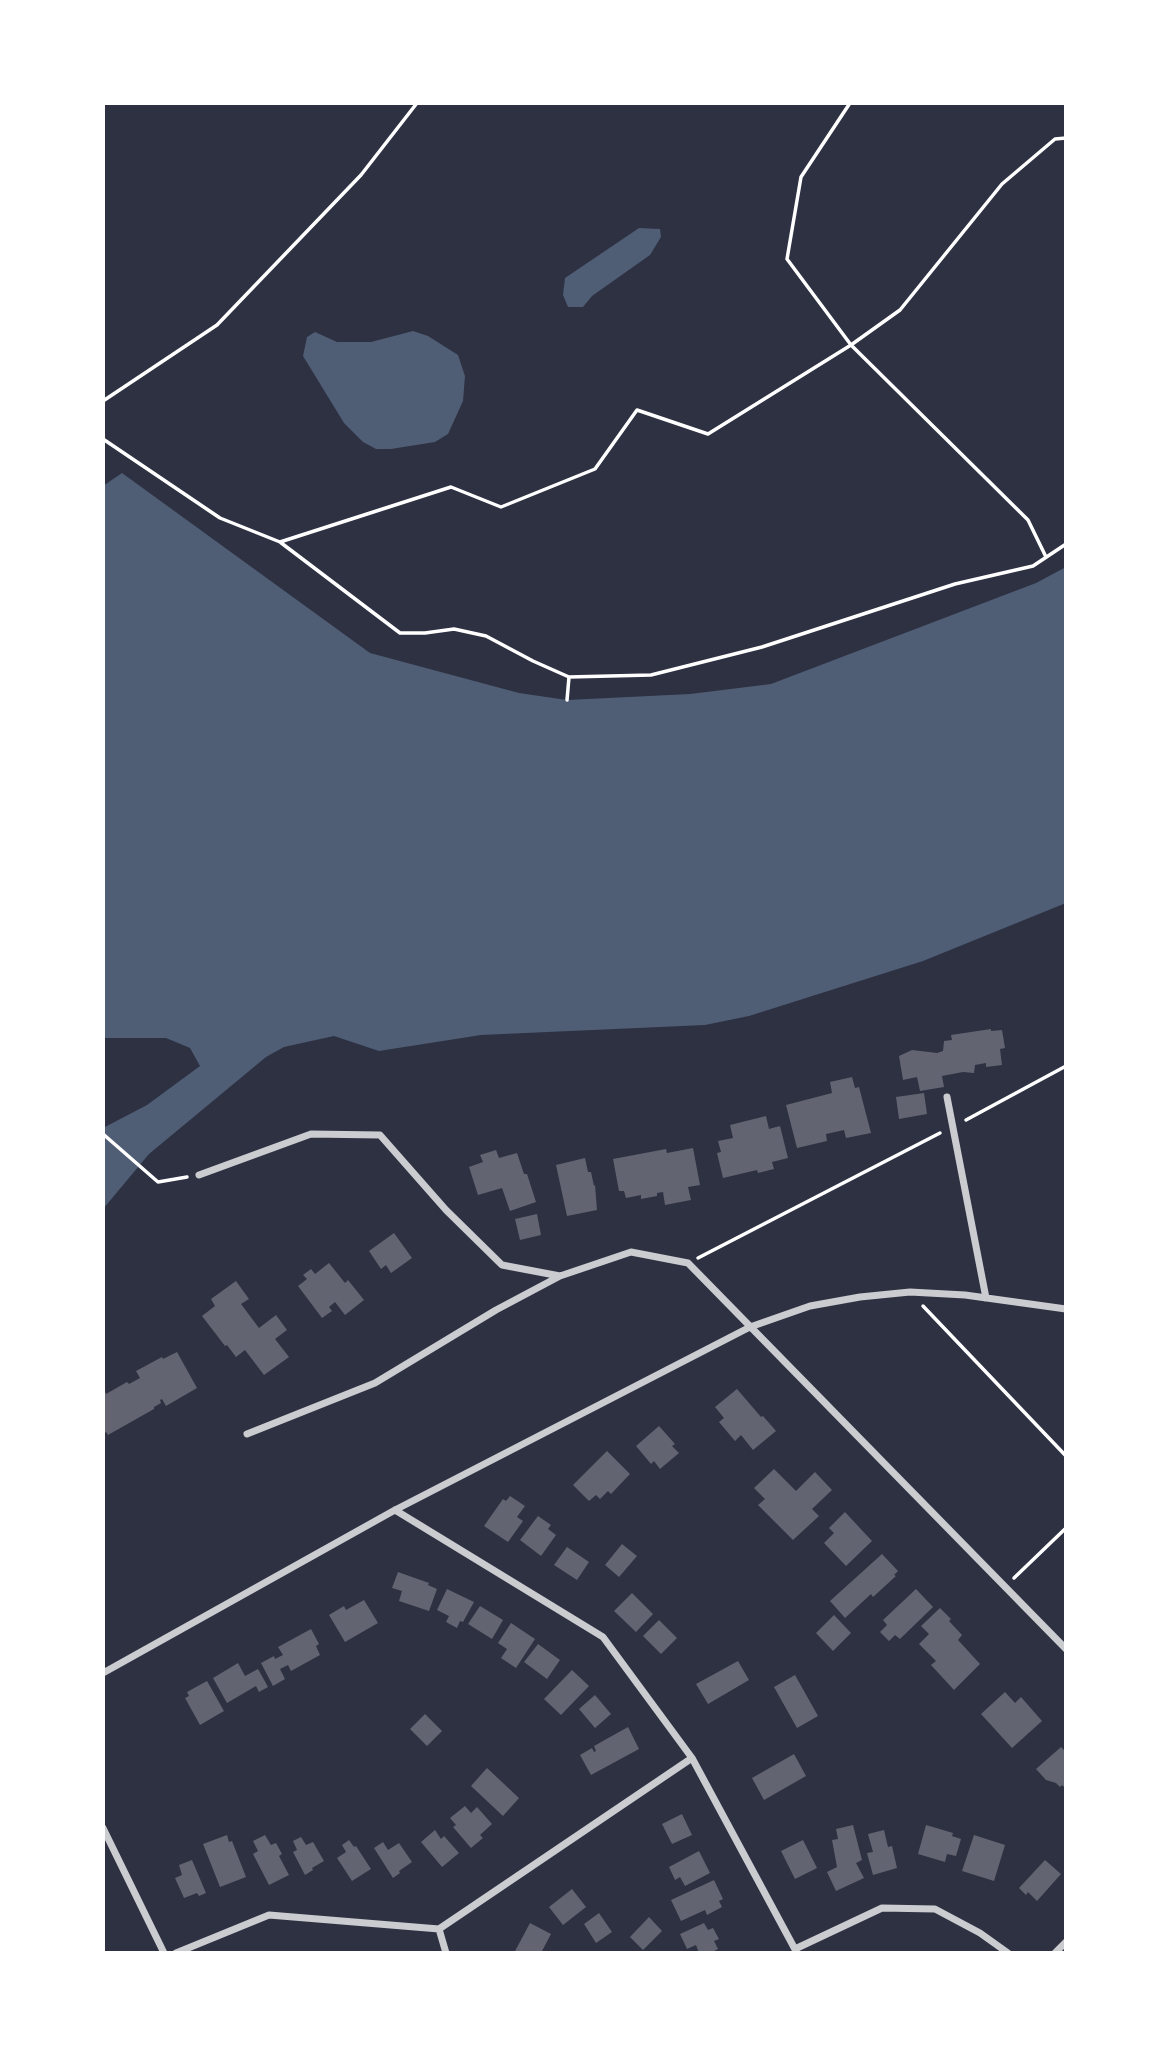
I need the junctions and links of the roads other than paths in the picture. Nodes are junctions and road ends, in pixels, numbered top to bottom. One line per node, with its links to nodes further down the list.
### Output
1 (947, 1097): 4 (street)
2 (200, 1175): 3 (street)
3 (560, 1276): 6 (street); 7 (street)
4 (986, 1298): 5 (street); 6 (street)
5 (1066, 1309)
6 (750, 1327): 8 (street); 9 (street)
7 (247, 1434)
8 (395, 1510): 10 (street); 11 (street)
9 (1066, 1648)
10 (103, 1673)
11 (692, 1758): 13 (street); 15 (street)
12 (103, 1828): 16 (street)
13 (439, 1929): 17 (street); 18 (street)
14 (1066, 1941): 20 (street)
15 (796, 1951): 19 (street)
16 (164, 1953)
17 (176, 1953)
18 (446, 1953)
19 (1008, 1953)
20 (1055, 1953)

